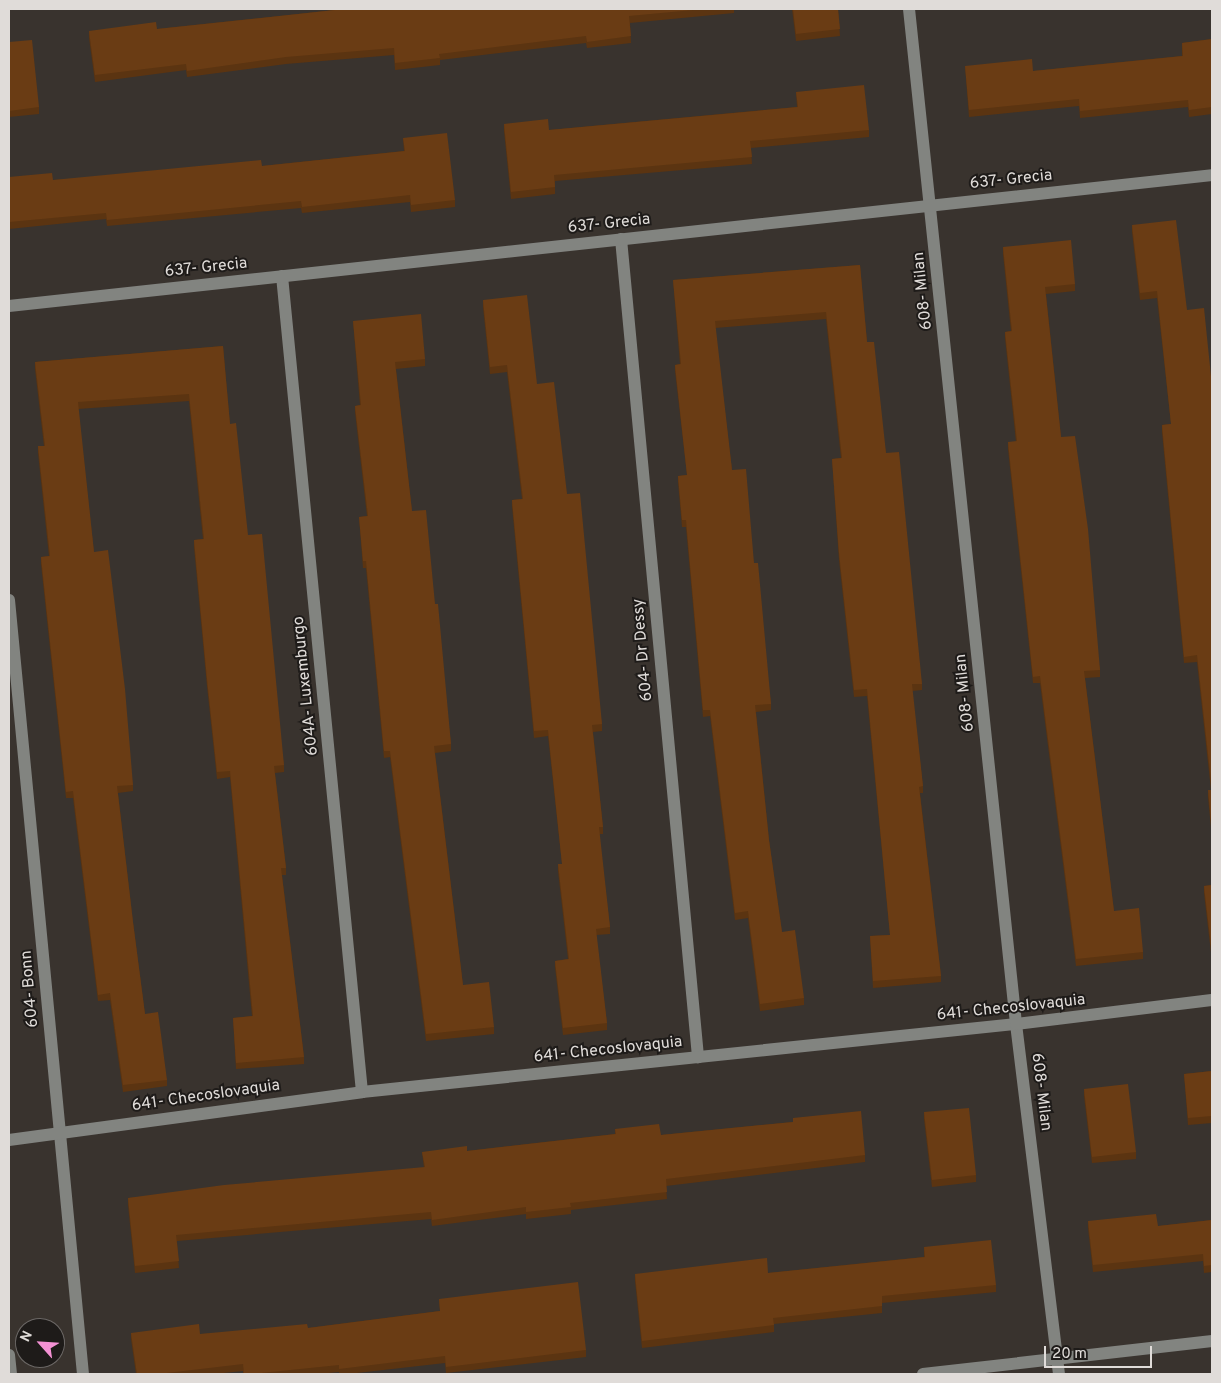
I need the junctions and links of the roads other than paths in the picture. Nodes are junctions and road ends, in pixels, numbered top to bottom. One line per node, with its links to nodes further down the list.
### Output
1 (909, 9): 3 (street, 608- Milan)
2 (1212, 175): 3 (street, 637- Grecia)
3 (930, 205): 4 (street, 637- Grecia); 10 (street, 608- Milan)
4 (621, 239): 5 (street, 637- Grecia); 11 (street, 604- Dr Dessy)
5 (282, 276): 6 (street, 637- Grecia); 12 (street, 604A- Luxemburgo)
6 (9, 306)
7 (9, 600): 8 (street, 604- Bonn)
8 (11, 643): 13 (street, 604- Bonn)
9 (1212, 1000): 10 (street, 641- Checoslovaquia)
10 (1016, 1024): 11 (street, 641- Checoslovaquia); 17 (street, 608- Milan)
11 (698, 1057): 12 (street, 641- Checoslovaquia)
12 (362, 1092): 13 (street, 641- Checoslovaquia)
13 (60, 1132): 14 (street, 641- Checoslovaquia); 19 (street, 604- Bonn)
14 (9, 1140)
15 (1212, 1341): 17 (street)
16 (9, 1355): 18 (street)
17 (1058, 1359): 20 (street); 21 (street, 608- Milan)
18 (11, 1374)
19 (83, 1374)
20 (923, 1374)
21 (1059, 1374)

